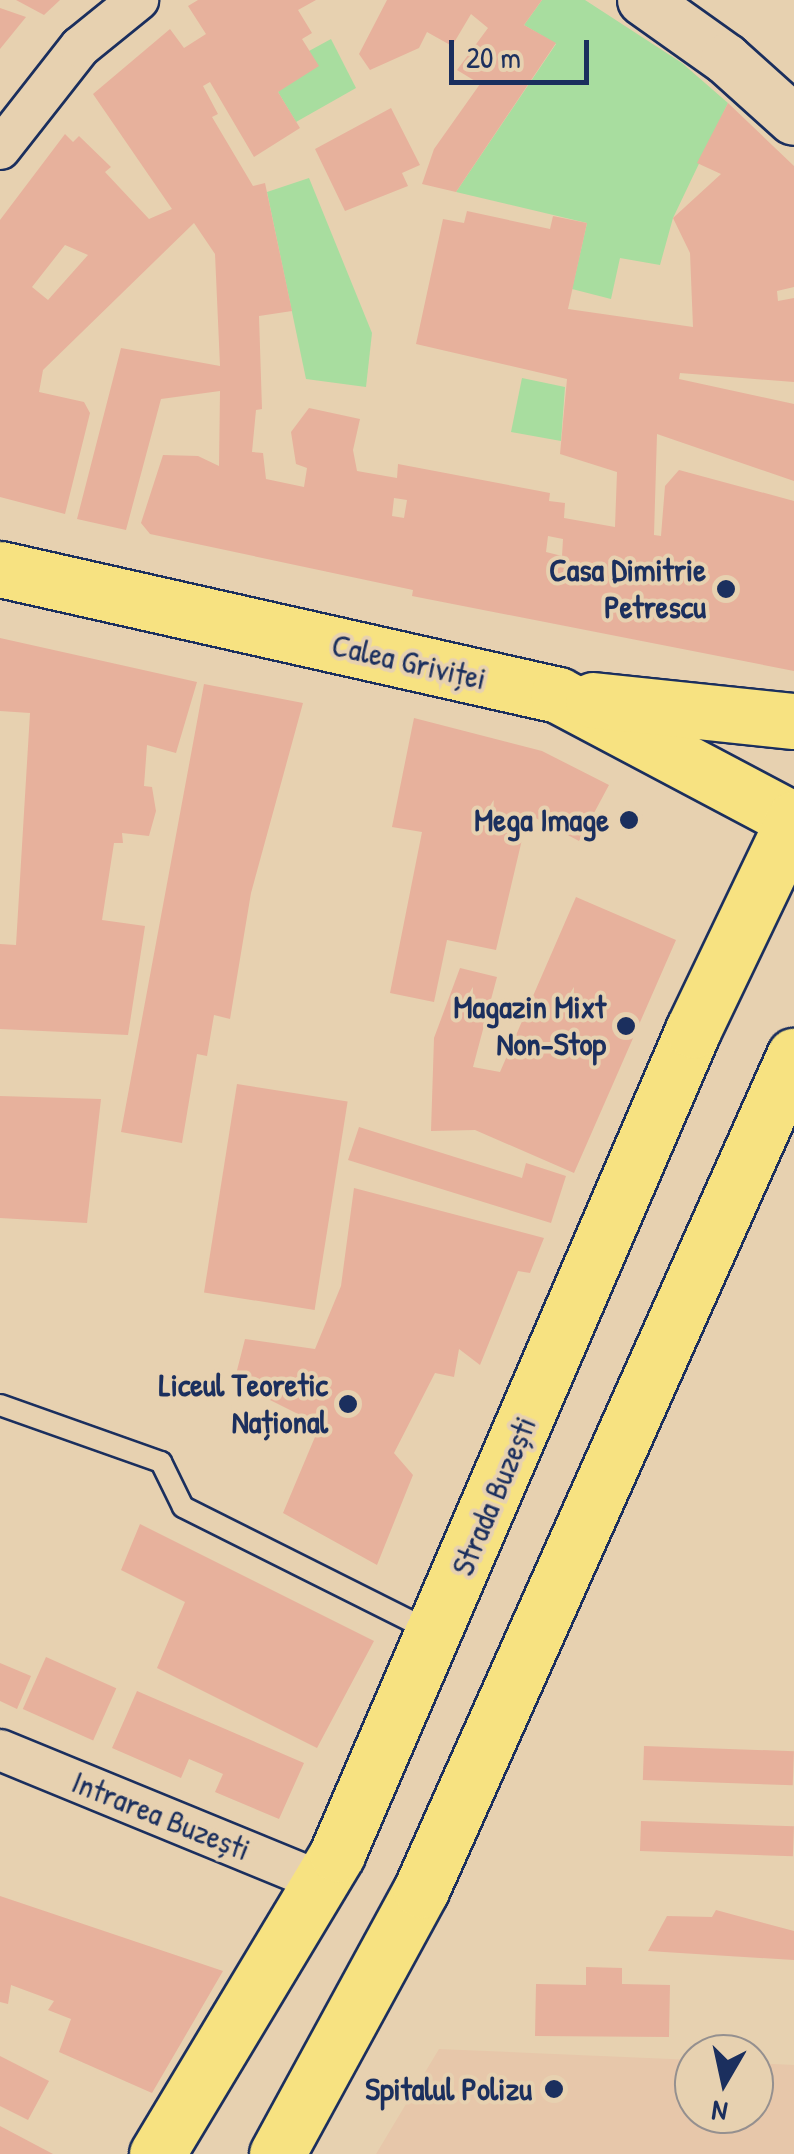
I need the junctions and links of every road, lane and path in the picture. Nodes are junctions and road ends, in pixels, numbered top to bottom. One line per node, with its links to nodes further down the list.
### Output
1 (138, 0): 4 (street)
2 (643, 0): 3 (street)
3 (794, 120)
4 (0, 149)
5 (0, 569): 6 (main road, Calea Griviței)
6 (558, 696): 7 (main road); 8 (main road, Calea Griviței)
7 (794, 721)
8 (794, 819): 11 (main road, Strada Buzești)
9 (794, 1056): 15 (main road)
10 (0, 1405): 11 (lane)
11 (435, 1634): 13 (main road, Strada Buzești)
12 (0, 1750): 13 (street, Intrarea Buzești)
13 (322, 1882): 14 (main road, Strada Buzești)
14 (157, 2154)
15 (277, 2154)

